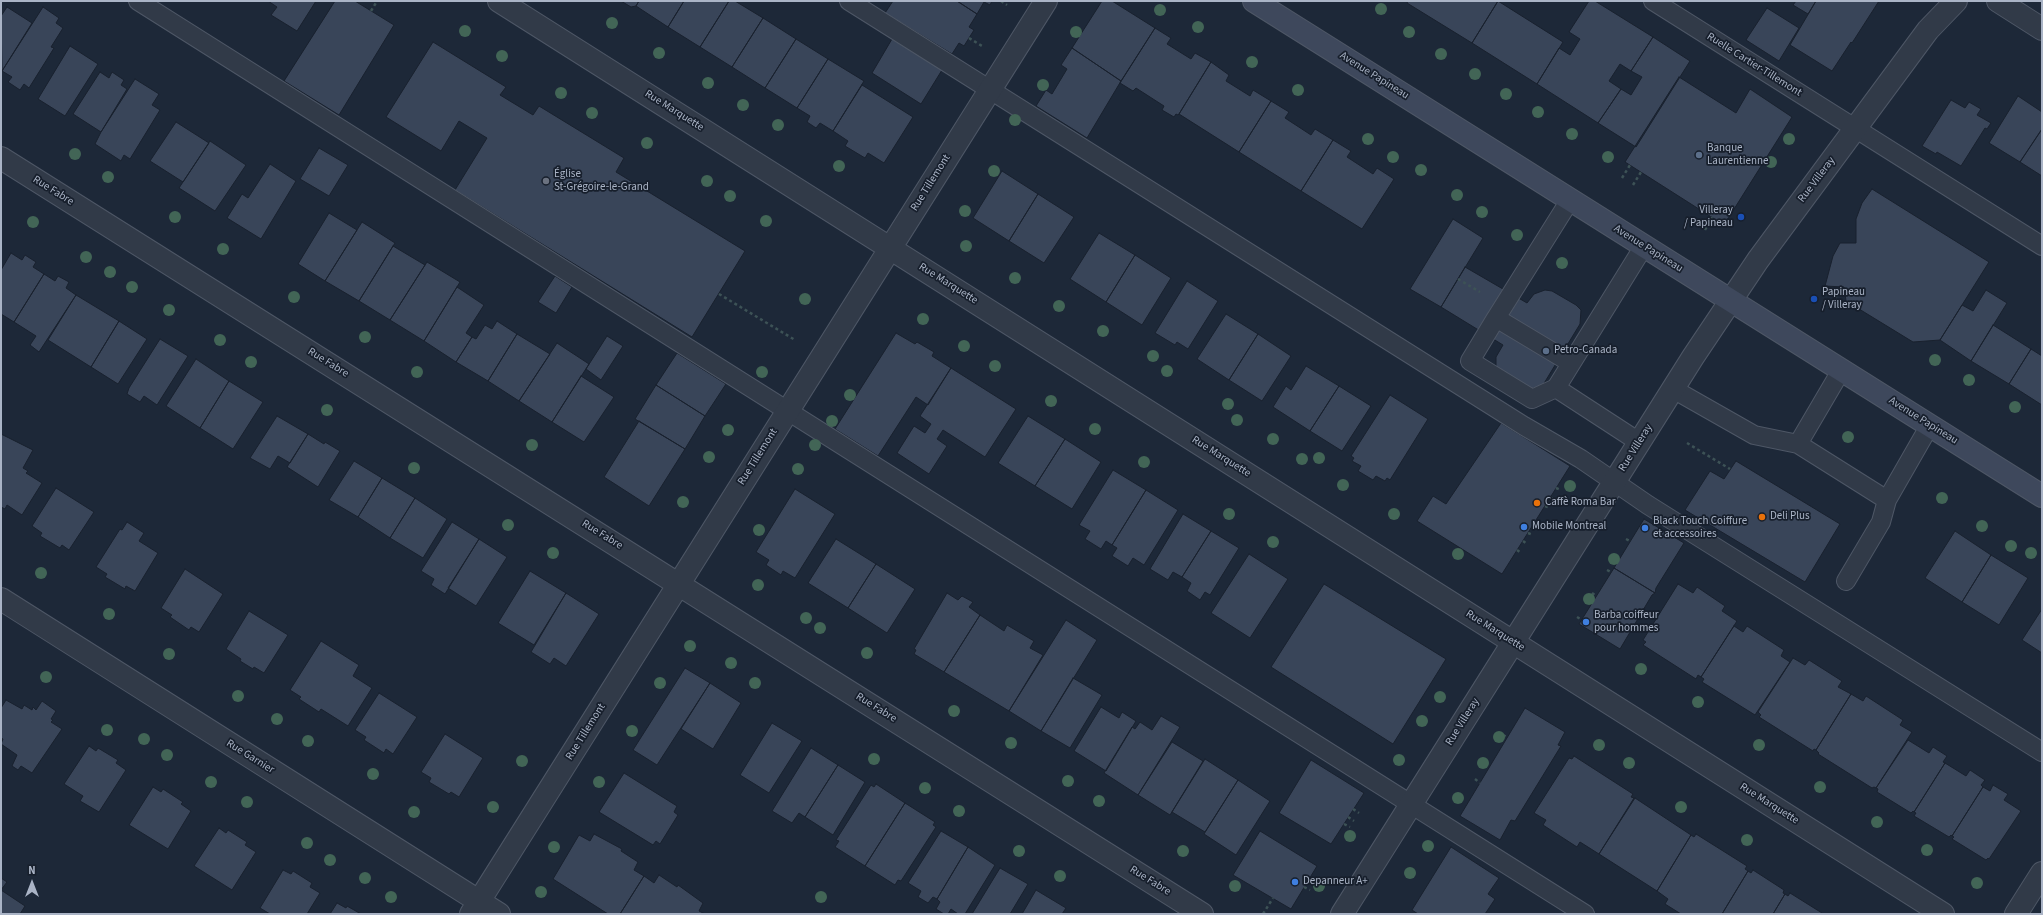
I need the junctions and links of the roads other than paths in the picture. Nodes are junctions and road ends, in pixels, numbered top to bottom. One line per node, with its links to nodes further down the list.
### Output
1 (138, 1): 23 (lane)
2 (499, 1): 16 (street, Rue Marquette)
3 (848, 1): 10 (lane)
4 (1046, 1): 10 (street, Rue Tillemont)
5 (1255, 1): 13 (main road, Avenue Papineau)
6 (1653, 1): 11 (lane, Ruelle Cartier-Tillemont)
7 (1956, 1): 11 (street, Rue Villeray)
8 (1998, 1): 9 (street)
9 (2042, 29)
10 (990, 90): 16 (street, Rue Tillemont); 27 (lane)
11 (1855, 129): 15 (lane, Ruelle Cartier-Tillemont); 17 (street, Rue Villeray)
12 (1, 158): 31 (street, Rue Fabre)
13 (1570, 200): 14 (main road, Avenue Papineau); 18 (lane)
14 (1644, 246): 17 (main road, Avenue Papineau); 19 (lane)
15 (2042, 246)
16 (891, 248): 23 (street, Rue Tillemont); 33 (street, Rue Marquette)
17 (1731, 300): 20 (main road, Avenue Papineau); 22 (street, Rue Villeray)
18 (1496, 318): 19 (lane); 21 (lane)
19 (1571, 363): 21 (lane)
20 (1842, 370): 24 (main road, Avenue Papineau); 26 (lane)
21 (1556, 388): 25 (lane)
22 (1673, 389): 25 (street, Rue Villeray); 26 (lane)
23 (787, 411): 31 (street, Rue Tillemont); 35 (lane)
24 (1930, 425): 28 (main road, Avenue Papineau); 29 (lane)
25 (1639, 442): 27 (street, Rue Villeray)
26 (1798, 444): 29 (lane)
27 (1614, 482): 33 (street, Rue Villeray); 34 (lane)
28 (2042, 496)
29 (1887, 500): 30 (lane)
30 (1846, 581)
31 (679, 584): 37 (street, Rue Tillemont); 39 (street, Rue Fabre)
32 (1, 599): 37 (street, Rue Garnier)
33 (1513, 643): 35 (street, Rue Villeray); 42 (street, Rue Marquette)
34 (2042, 752)
35 (1412, 803): 40 (street, Rue Villeray); 41 (lane)
36 (2042, 873): 43 (street)
37 (475, 908): 38 (street, Rue Garnier)
38 (499, 914)
39 (1202, 914)
40 (1342, 914)
41 (1585, 914)
42 (1943, 914)
43 (2016, 914)

